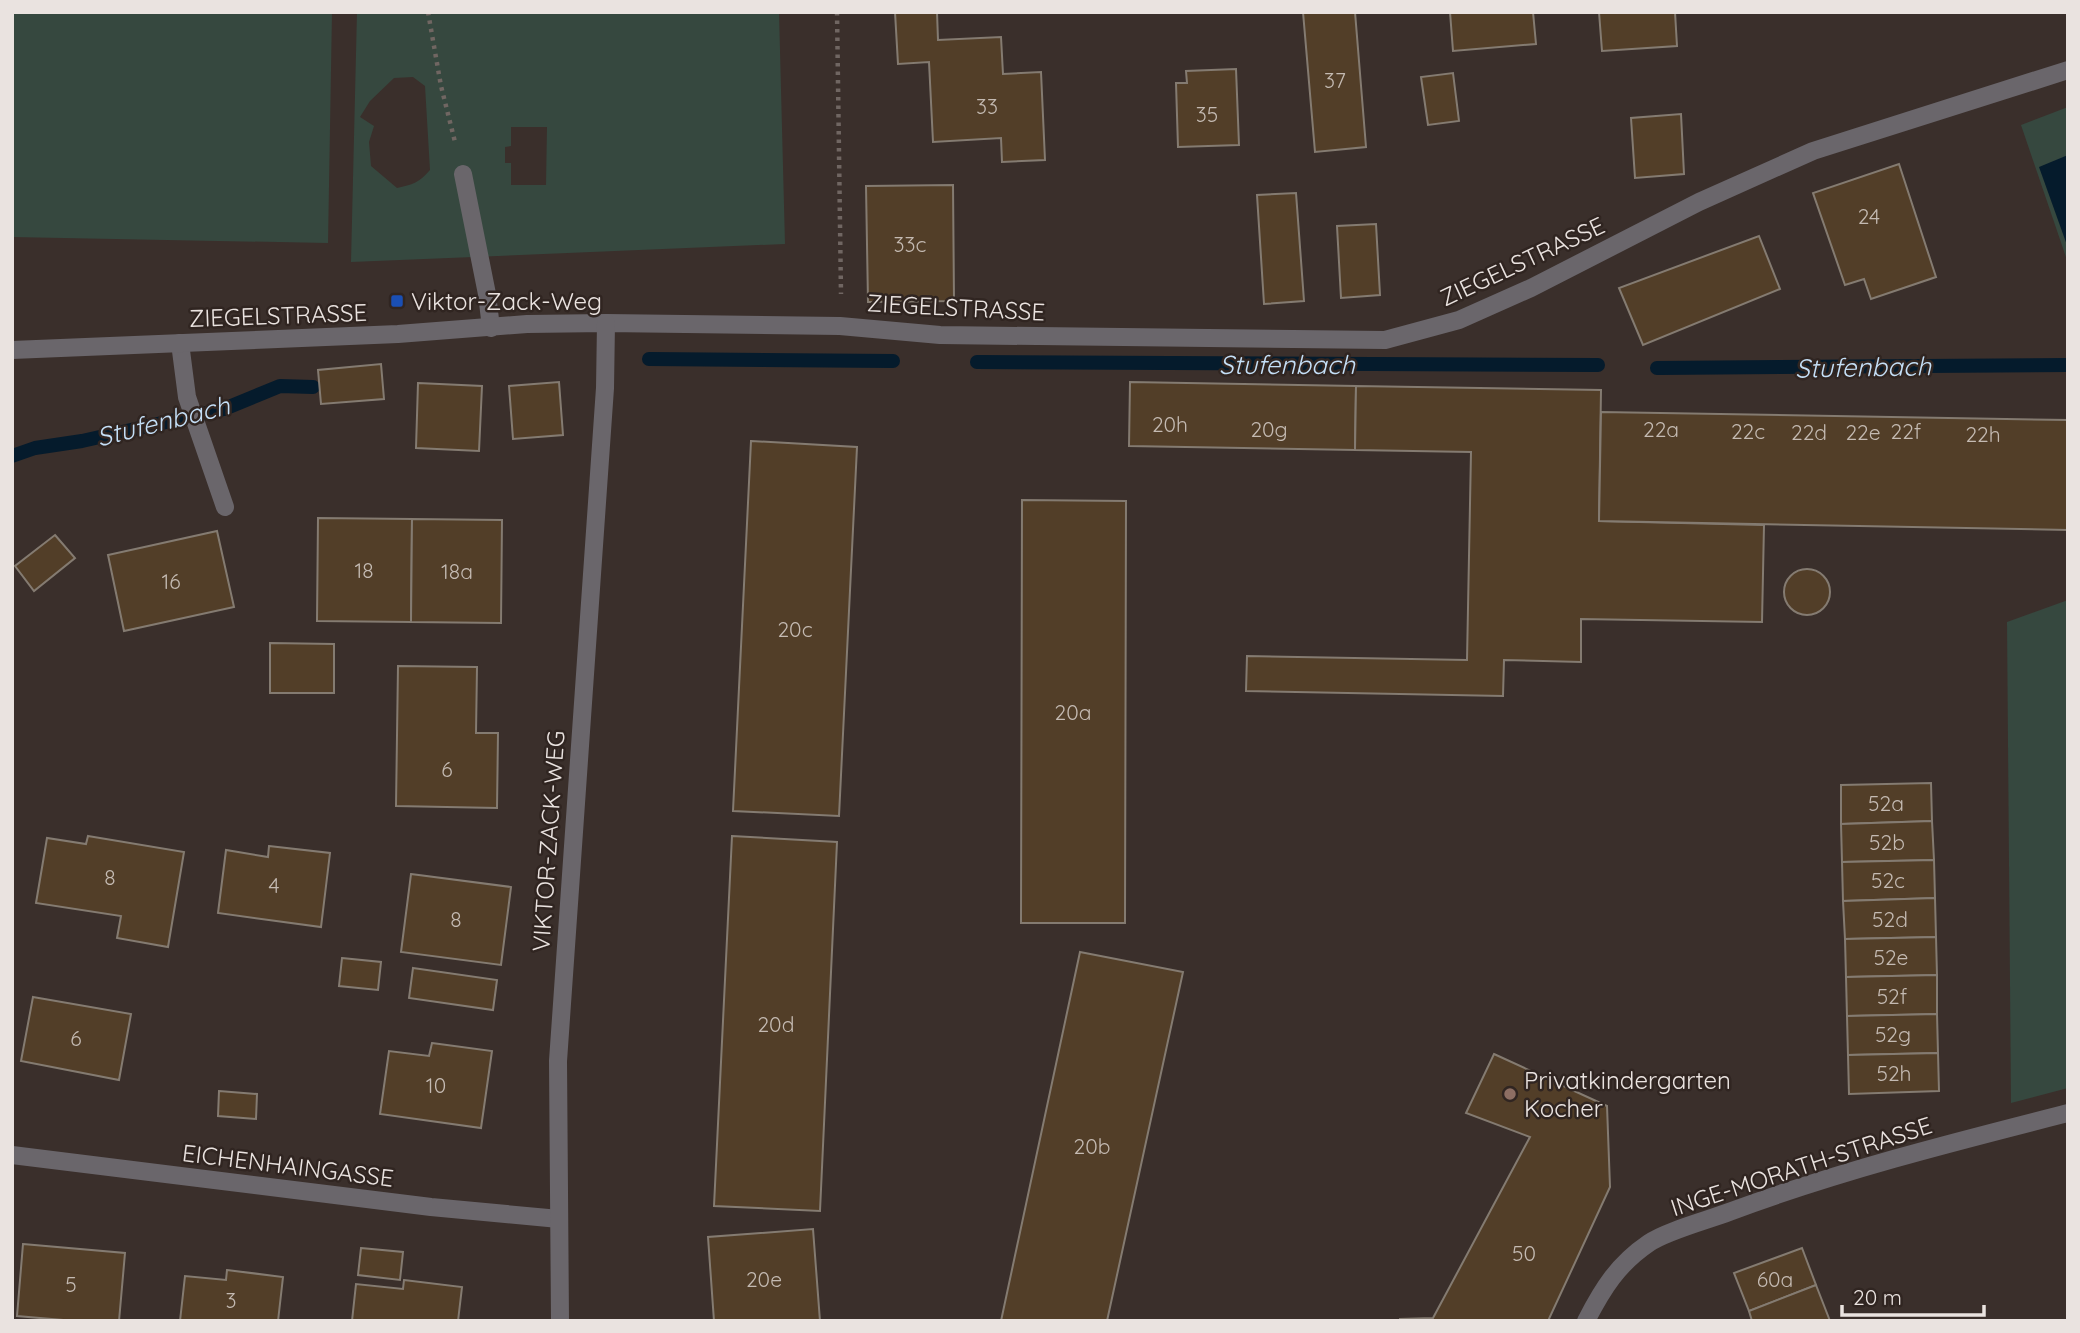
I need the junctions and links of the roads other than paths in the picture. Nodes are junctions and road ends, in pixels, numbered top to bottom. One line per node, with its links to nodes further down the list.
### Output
1 (2068, 70): 3 (street, ZIEGELSTRASSE)
2 (463, 174): 4 (street)
3 (606, 323): 4 (street, ZIEGELSTRASSE); 10 (street, VIKTOR-ZACK-WEG)
4 (491, 328): 5 (street, ZIEGELSTRASSE)
5 (180, 343): 6 (street, ZIEGELSTRASSE); 7 (street)
6 (12, 350)
7 (225, 507)
8 (2068, 1113): 12 (street, INGE-MORATH-STRASSE)
9 (12, 1154): 10 (street, EICHENHAINGASSE)
10 (559, 1219): 11 (street, VIKTOR-ZACK-WEG)
11 (560, 1321)
12 (1586, 1321)

